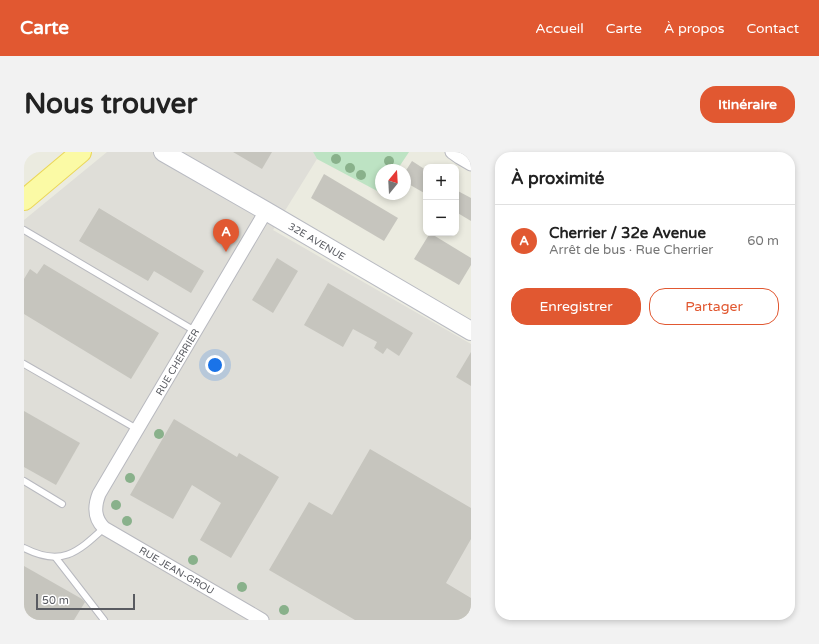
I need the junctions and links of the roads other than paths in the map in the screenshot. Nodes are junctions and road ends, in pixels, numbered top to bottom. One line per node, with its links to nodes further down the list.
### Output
1 (81, 152): 5 (main road)
2 (163, 152): 6 (street, 32E AVENUE)
3 (452, 152): 4 (street)
4 (471, 164)
5 (24, 200)
6 (266, 211): 8 (street, RUE CHERRIER); 9 (street, 32E AVENUE)
7 (24, 230): 8 (lane)
8 (195, 331): 11 (street, RUE CHERRIER)
9 (471, 331)
10 (24, 364): 11 (lane)
11 (137, 429): 14 (street, RUE CHERRIER)
12 (24, 482): 13 (lane)
13 (62, 504)
14 (96, 516): 15 (street, RUE JEAN-GROU)
15 (104, 528): 17 (lane); 19 (street, RUE JEAN-GROU)
16 (24, 548): 17 (lane)
17 (56, 558): 18 (lane)
18 (104, 620)
19 (262, 620)

